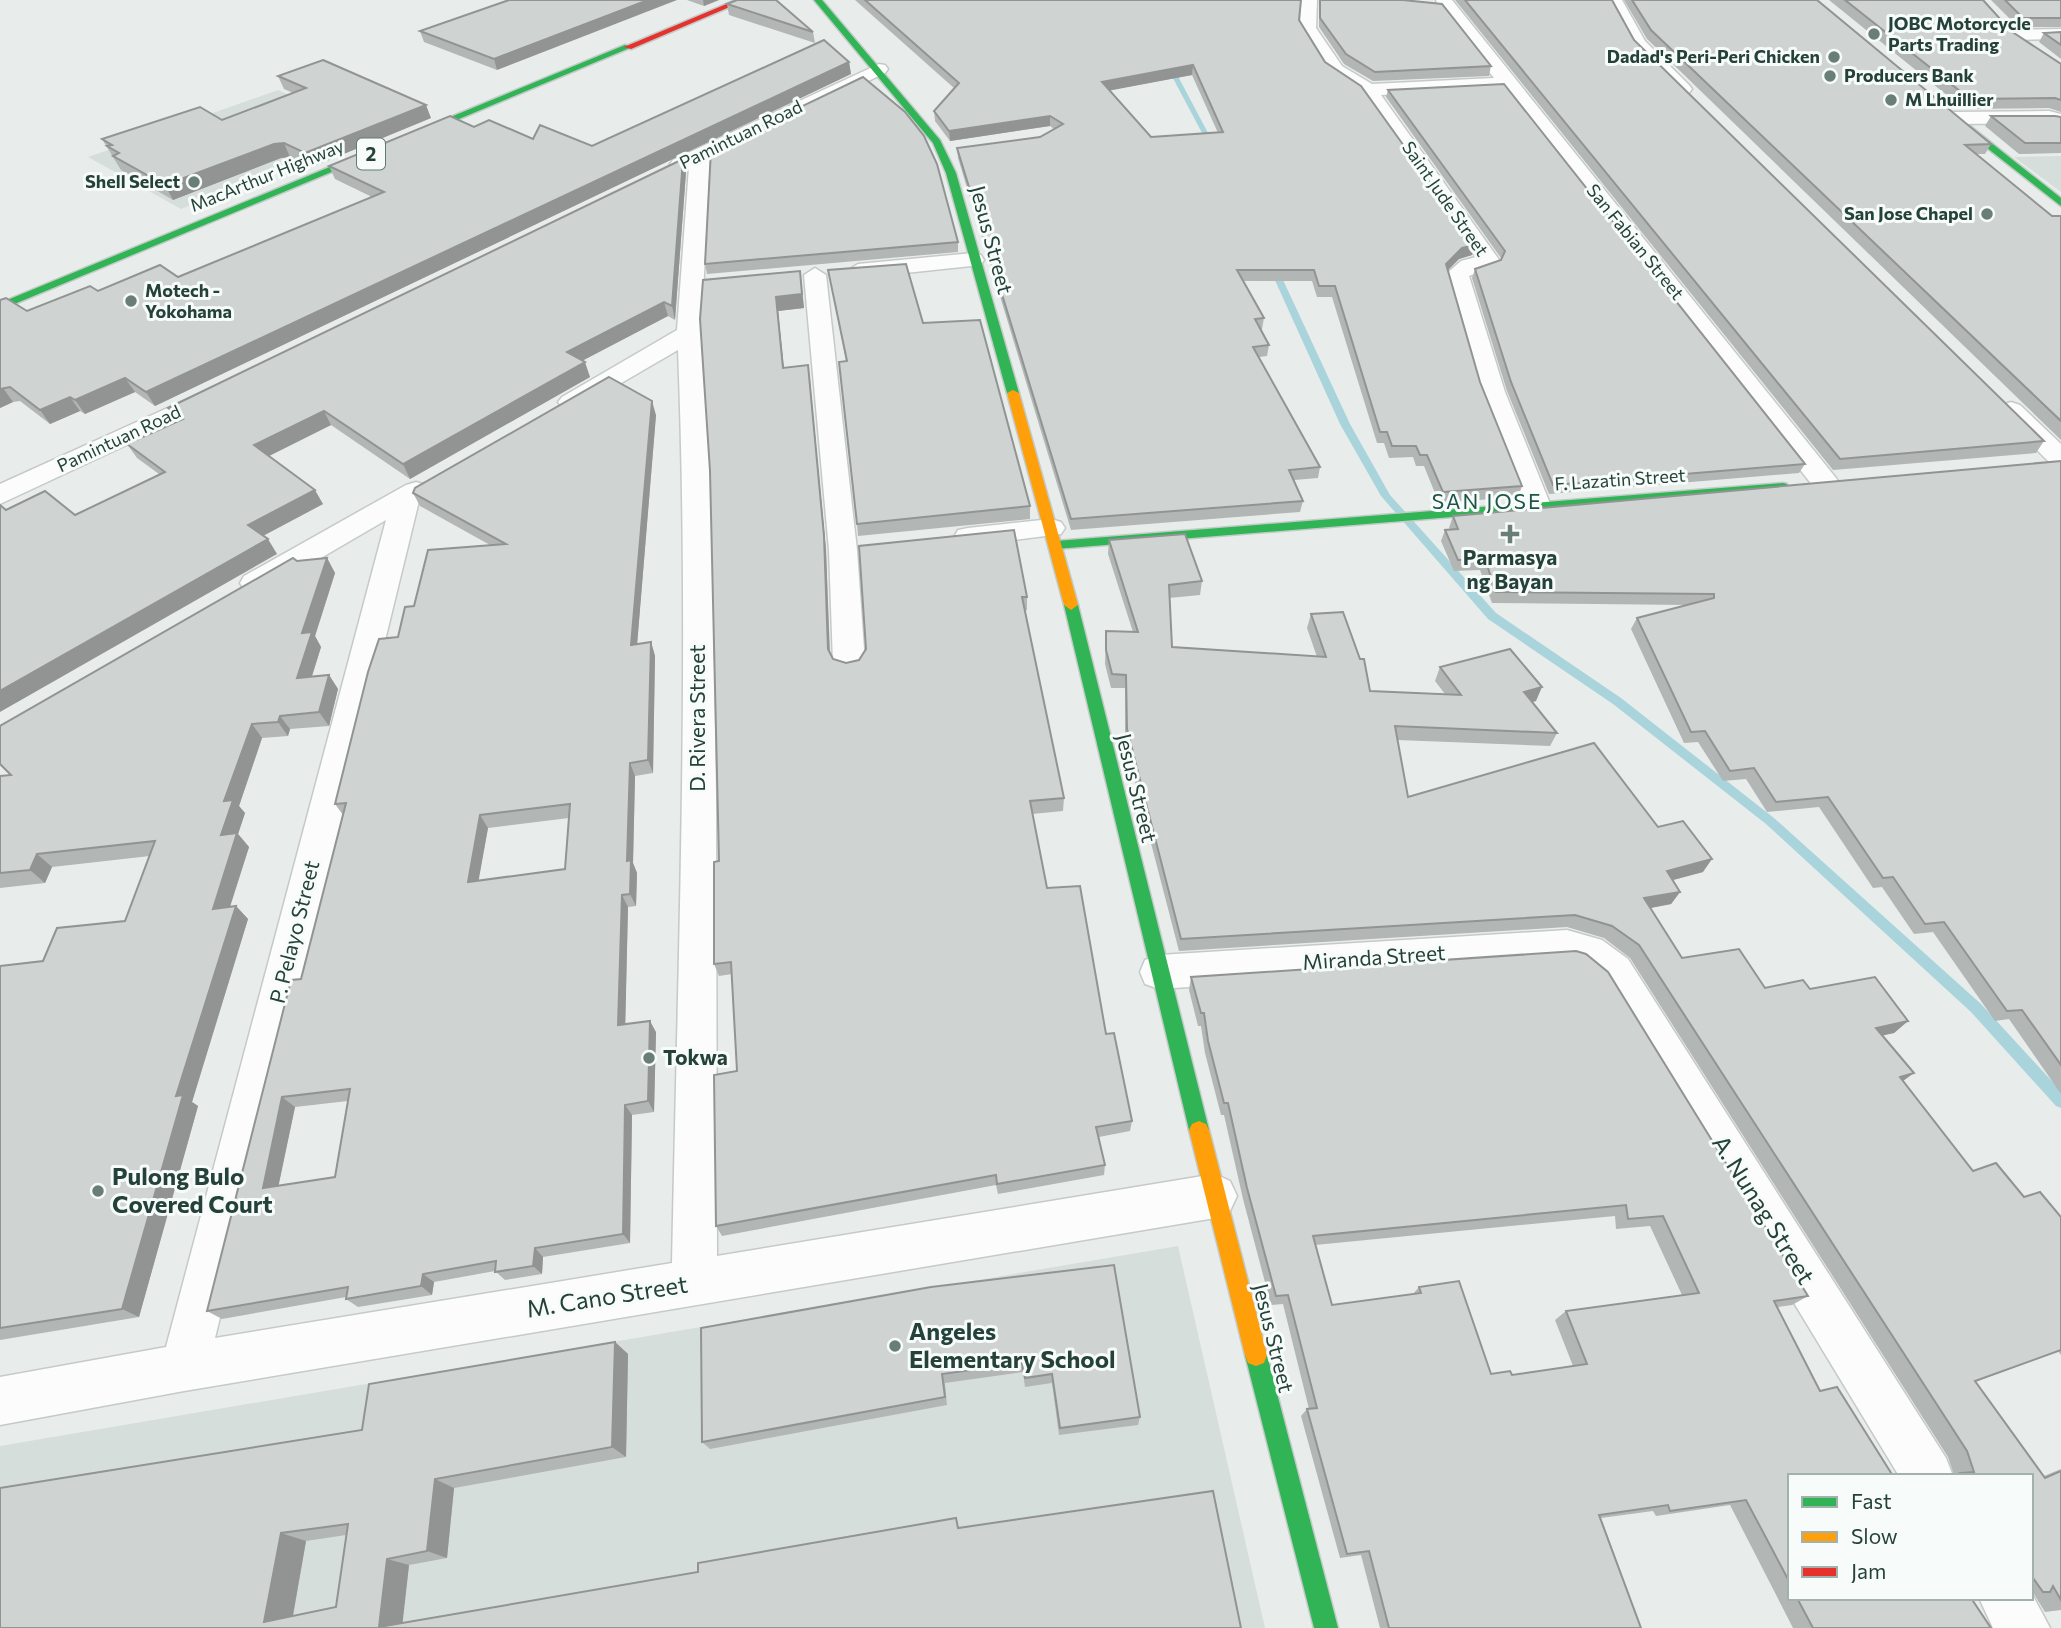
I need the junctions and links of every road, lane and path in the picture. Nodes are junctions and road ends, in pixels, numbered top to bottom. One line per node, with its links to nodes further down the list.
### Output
1 (742, 0): 22 (main road, MacArthur Highway / 2)
2 (818, 0): 9 (main road, Jesus Street)
3 (1308, 0): 11 (street)
4 (1614, 0): 13 (street)
5 (1422, 4): 6 (street)
6 (1445, 4): 10 (street, San Fabian Street)
7 (2061, 34): 8 (street)
8 (2041, 55)
9 (879, 69): 16 (street, Pamintuan Road); 19 (main road, Jesus Street)
10 (1506, 83): 11 (street); 29 (street, San Fabian Street)
11 (1368, 90): 32 (street, Saint Jude Street)
12 (1935, 102): 15 (main road)
13 (1702, 109)
14 (2057, 116): 15 (street)
15 (1954, 118): 18 (main road)
16 (700, 154): 17 (street, Pamintuan Road); 23 (street, D. Rivera Street)
17 (663, 172)
18 (2061, 203)
19 (973, 260): 20 (street); 33 (main road, Jesus Street)
20 (815, 275): 21 (street); 36 (street)
21 (788, 278)
22 (0, 307)
23 (689, 334): 26 (street); 40 (street, D. Rivera Street)
24 (233, 385): 30 (street, Pamintuan Road)
25 (1991, 391): 27 (street)
26 (547, 415)
27 (2056, 461)
28 (441, 477): 31 (street)
29 (1819, 484): 32 (main road, F. Lazatin Street)
30 (0, 495)
31 (405, 497): 35 (street); 41 (street, P. Pelayo Street)
32 (1537, 506): 33 (main road, F. Lazatin Street)
33 (1054, 536): 34 (street); 38 (main road, Jesus Street)
34 (937, 540)
35 (227, 599)
36 (849, 663)
37 (1589, 952): 38 (street, Miranda Street); 43 (street, A. Nunag Street)
38 (1159, 972): 39 (main road, Jesus Street)
39 (1215, 1196): 40 (street, M. Cano Street); 45 (main road, Jesus Street)
40 (694, 1282): 41 (street, M. Cano Street)
41 (184, 1367): 42 (street, M. Cano Street)
42 (0, 1401)
43 (1927, 1474)
44 (2006, 1600): 46 (street)
45 (1326, 1628)
46 (2023, 1628)

